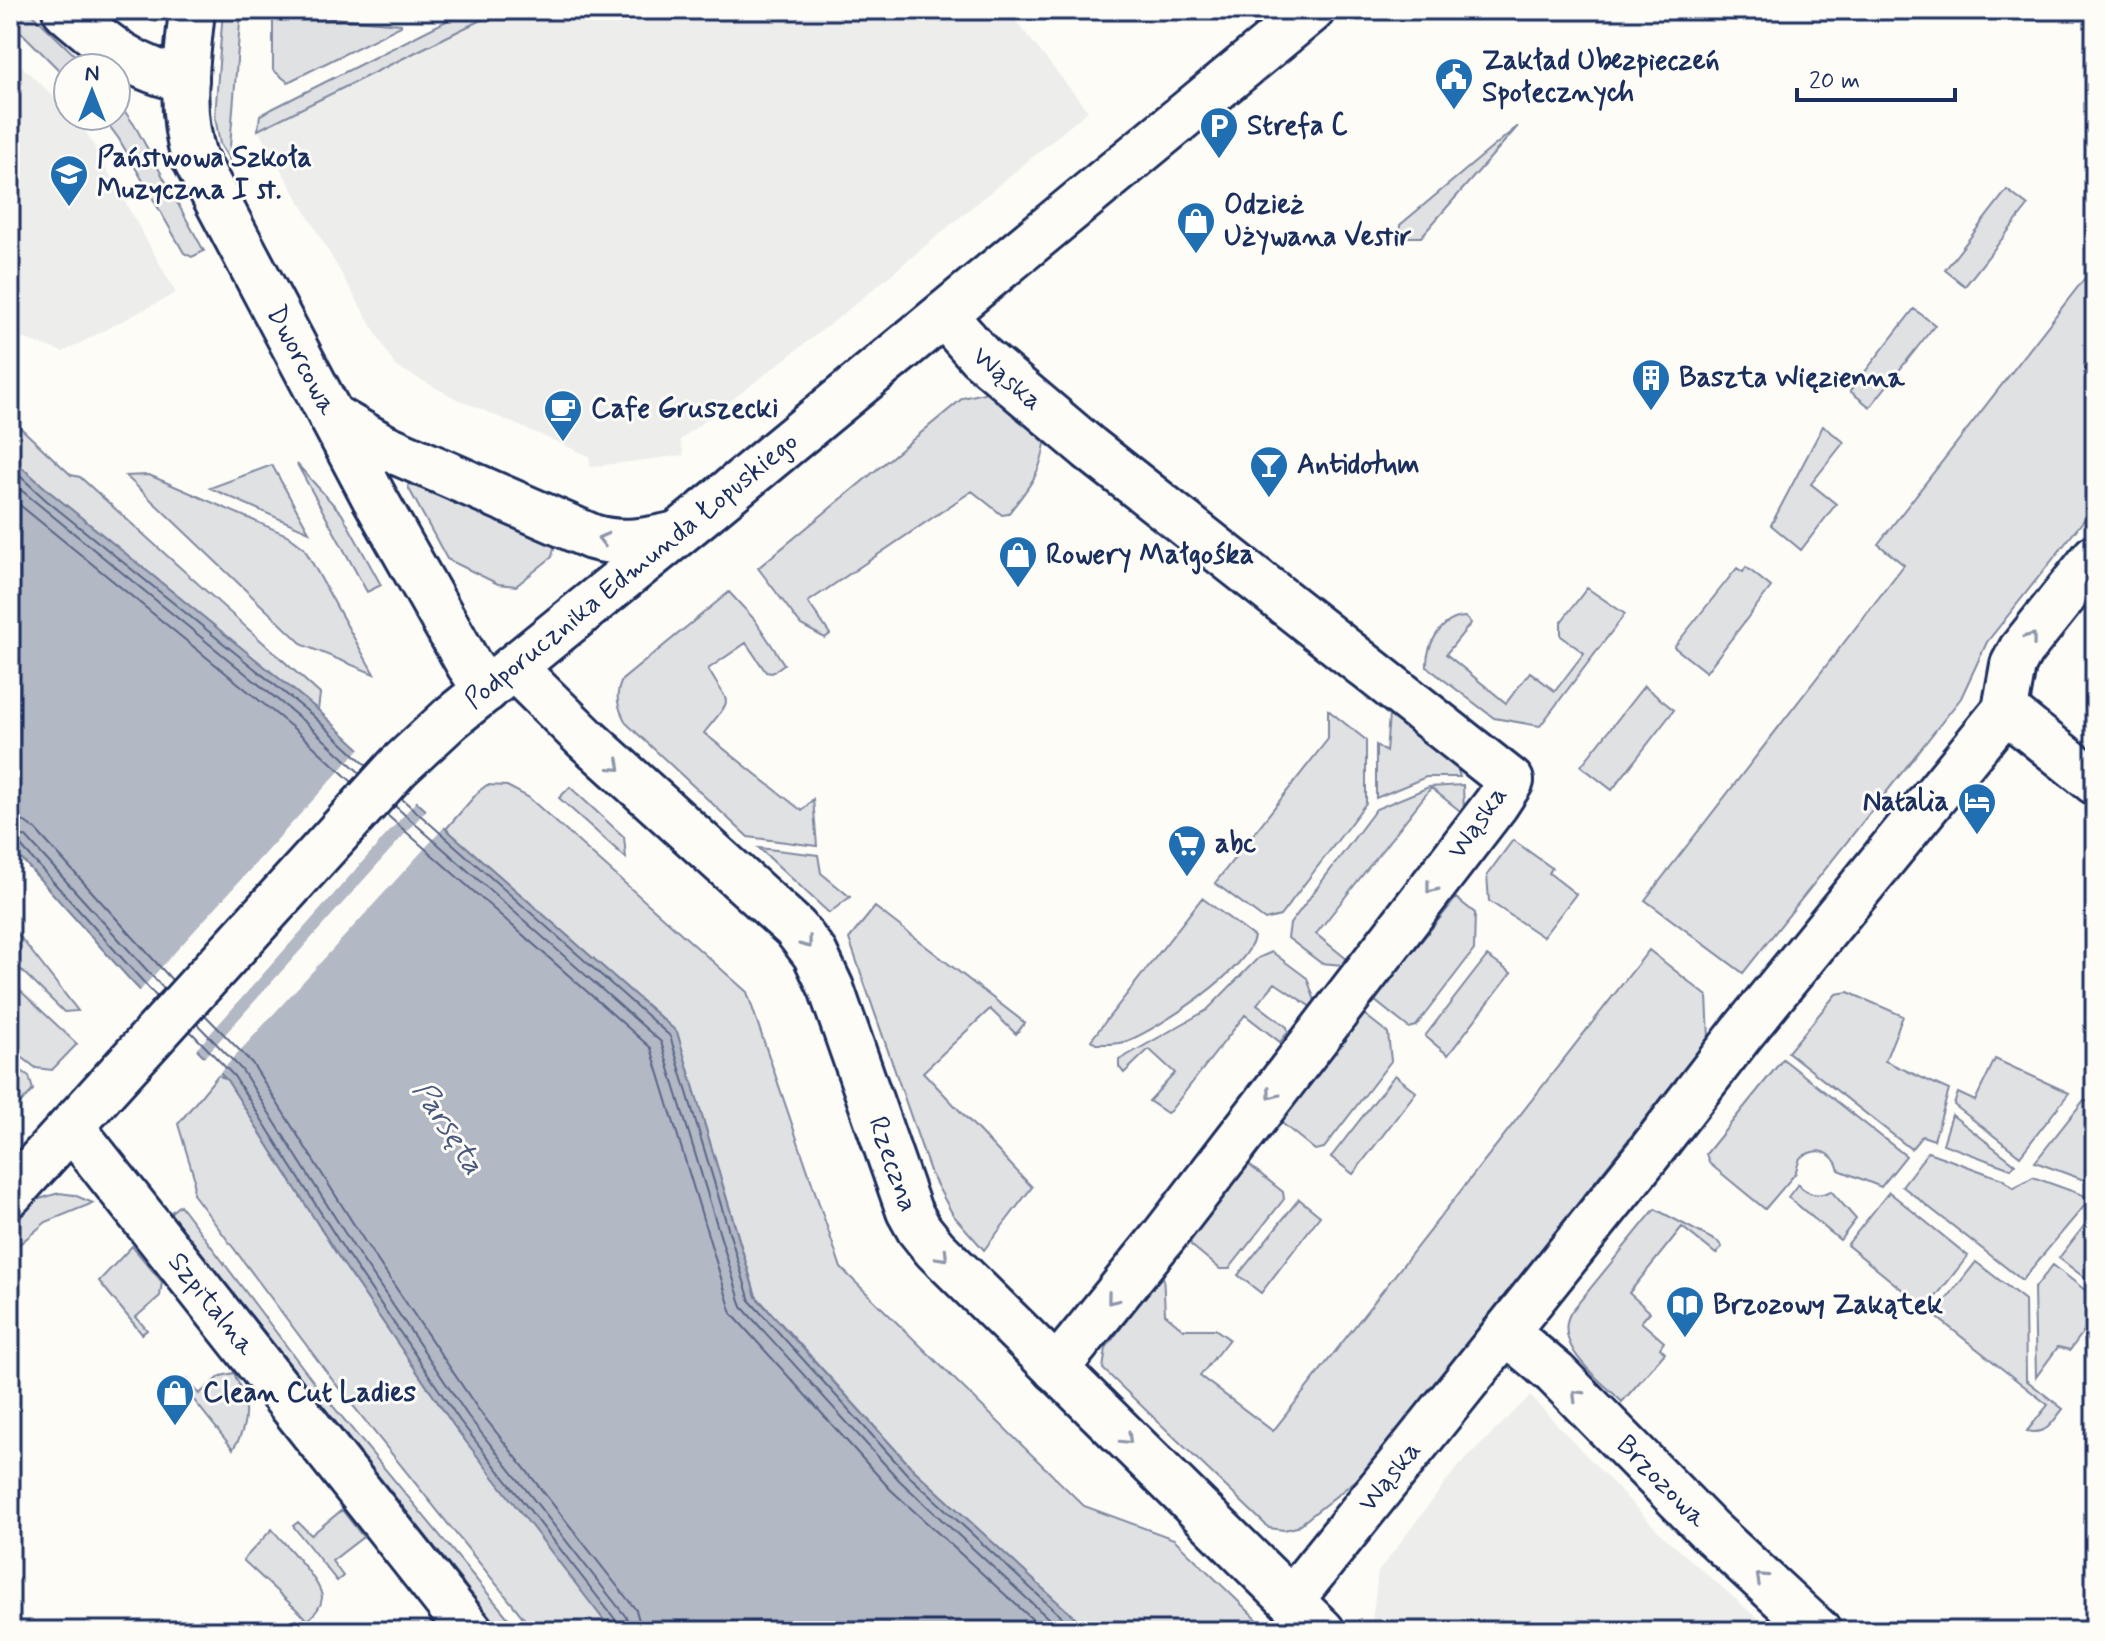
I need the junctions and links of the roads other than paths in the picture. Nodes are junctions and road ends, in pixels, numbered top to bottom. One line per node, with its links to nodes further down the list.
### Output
1 (65, 10): 4 (street)
2 (192, 10): 4 (street, Dworcowa)
3 (1312, 10): 5 (street, Podporucznika Edmunda Łopuskiego)
4 (186, 79): 6 (street, Dworcowa)
5 (944, 315): 7 (street, Podporucznika Edmunda Łopuskiego); 15 (street, Wąska, one-way to 15)
6 (331, 416): 7 (street, one-way to 6); 9 (street, Dworcowa)
7 (679, 533): 9 (street, Podporucznika Edmunda Łopuskiego)
8 (2095, 557): 10 (street, Wąska, one-way to 8)
9 (500, 679): 12 (street, Podporucznika Edmunda Łopuskiego); 15 (street, Rzeczna, one-way to 15)
10 (2005, 710): 11 (street); 14 (street, Wąska)
11 (2095, 782)
12 (69, 1129): 13 (street, Podporucznika Edmunda Łopuskiego); 17 (street, Szpitalna)
13 (10, 1194)
14 (1506, 1332): 16 (street, Wąska); 19 (street, Brzozowa, one-way to 14)
15 (1056, 1369): 16 (street, Rzeczna, one-way to 16)
16 (1291, 1600): 18 (street, Rzeczna)
17 (470, 1631)
18 (1322, 1631)
19 (1818, 1631)

